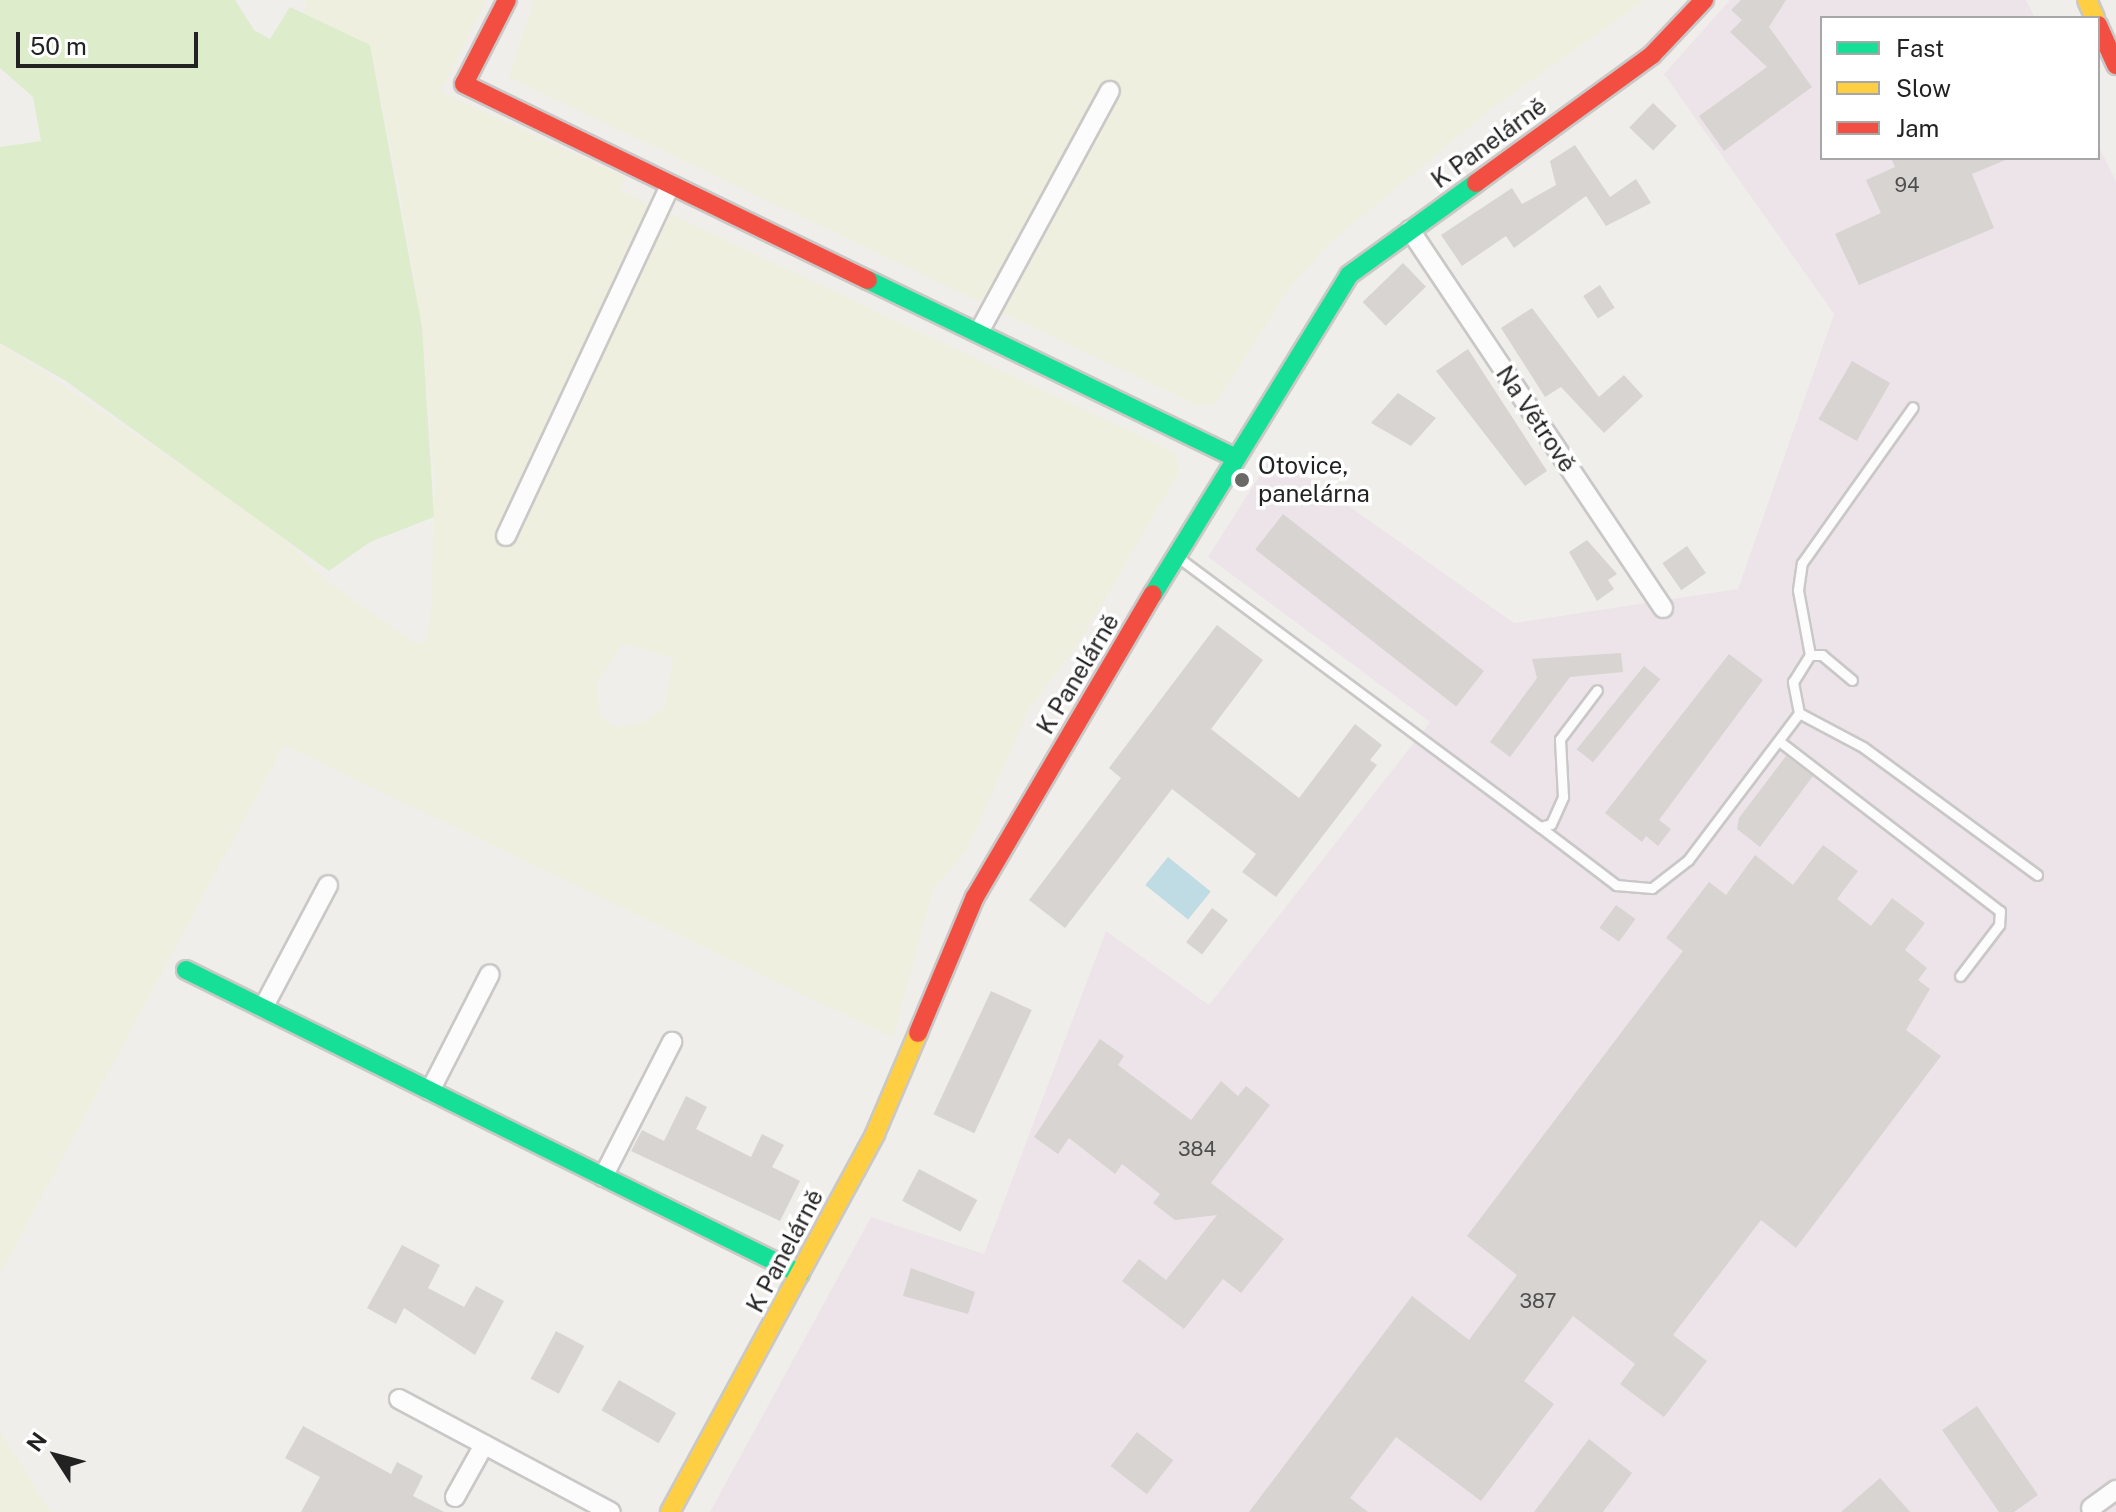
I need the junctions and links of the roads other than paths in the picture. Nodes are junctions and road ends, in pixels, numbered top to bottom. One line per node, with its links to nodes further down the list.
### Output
1 (507, 0): 6 (street)
2 (1704, 0): 7 (street, K Panelárně)
3 (2100, 29): 4 (street)
4 (2116, 65)
5 (1110, 91): 8 (street)
6 (670, 186): 8 (street); 11 (street)
7 (1410, 230): 10 (street, K Panelárně); 13 (street, Na Větrově)
8 (980, 330): 10 (street)
9 (1913, 407): 14 (lane)
10 (1234, 457): 12 (street, K Panelárně)
11 (506, 536)
12 (1176, 556): 19 (lane); 29 (street, K Panelárně)
13 (1663, 608)
14 (1810, 655): 15 (lane); 17 (lane)
15 (1852, 680)
16 (1597, 690): 19 (lane)
17 (1799, 713): 18 (lane); 20 (lane)
18 (1779, 741): 19 (lane); 24 (lane)
19 (1540, 827)
20 (2037, 875)
21 (328, 885): 25 (street)
22 (186, 970): 25 (street)
23 (490, 974): 27 (street)
24 (1960, 976)
25 (263, 1008): 27 (street)
26 (672, 1042): 28 (street)
27 (430, 1091): 28 (street)
28 (603, 1177): 29 (street)
29 (800, 1274): 36 (street, K Panelárně)
30 (399, 1399): 31 (street)
31 (484, 1445): 33 (street); 35 (street)
32 (2116, 1490): 34 (street)
33 (455, 1497)
34 (2091, 1508)
35 (611, 1512)
36 (670, 1512)

